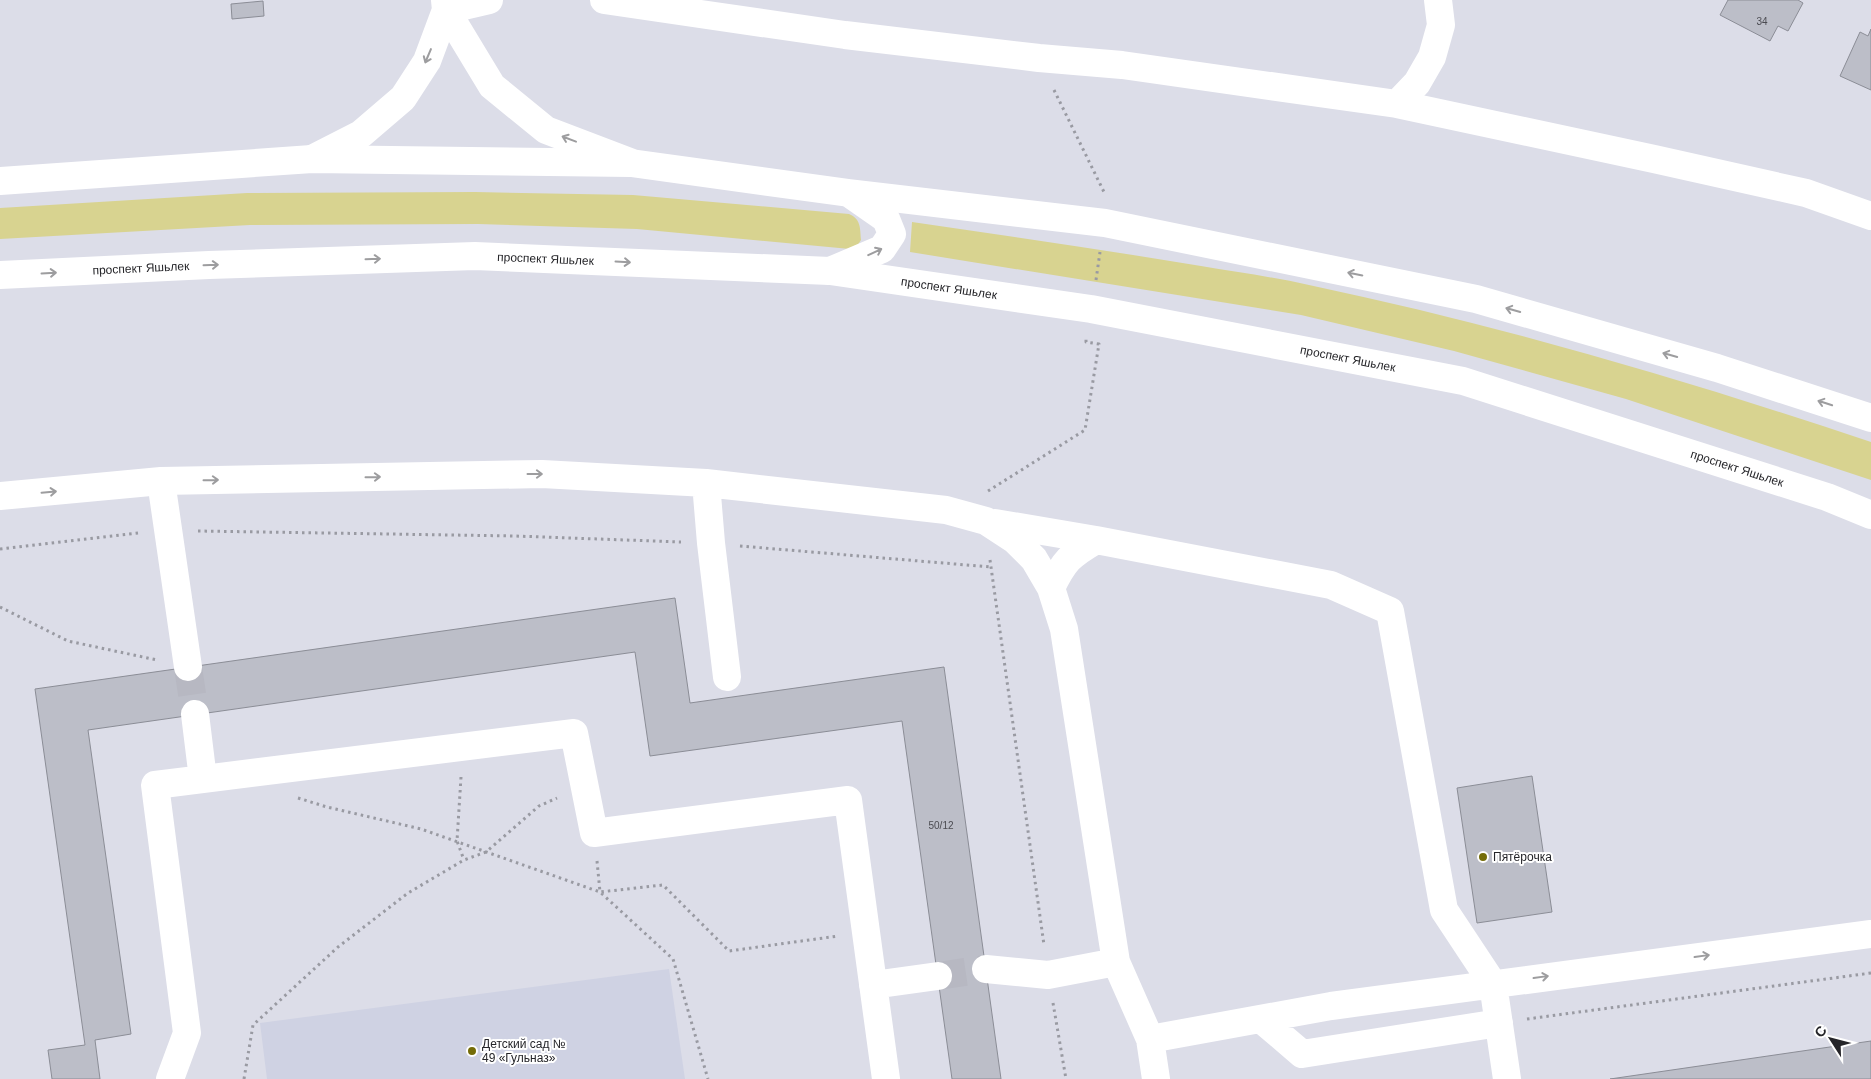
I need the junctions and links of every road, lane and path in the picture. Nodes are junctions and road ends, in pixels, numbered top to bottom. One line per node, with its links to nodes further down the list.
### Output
1 (489, 0): 4 (street)
2 (604, 0): 5 (street)
3 (1438, 0): 6 (street)
4 (445, 5): 7 (street, one-way to 7); 8 (street, one-way to 4)
5 (1039, 58): 6 (street); 11 (path)
6 (1397, 104): 12 (street)
7 (312, 159): 8 (street); 9 (street)
8 (631, 163): 10 (street)
9 (0, 181)
10 (849, 193): 14 (street, one-way to 10); 18 (street, one-way to 10)
11 (1104, 193)
12 (1871, 216)
13 (1101, 250): 16 (path)
14 (830, 271): 15 (street, проспект Яшьлек, one-way to 14); 23 (street, проспект Яшьлек)
15 (0, 275)
16 (1095, 283)
17 (1099, 344): 21 (path)
18 (1871, 418)
19 (161, 481): 20 (street, one-way to 20); 22 (street, one-way to 19); 33 (street)
20 (706, 483): 24 (street); 34 (street)
21 (983, 494)
22 (0, 496)
23 (1871, 515)
24 (986, 521): 27 (street); 31 (street)
25 (192, 530): 28 (path)
26 (148, 532): 30 (path)
27 (1096, 540): 31 (street); 52 (street)
28 (682, 542)
29 (737, 546): 50 (path)
30 (0, 549)
31 (1052, 588): 47 (street)
32 (0, 607): 33 (path)
33 (188, 667)
34 (727, 677)
35 (194, 714): 37 (street)
36 (455, 747): 37 (street); 38 (street); 41 (path)
37 (203, 779): 57 (street)
38 (584, 784): 40 (street); 42 (path)
39 (290, 796): 41 (path)
40 (594, 833): 44 (path); 45 (street)
41 (457, 841): 42 (path); 43 (path)
42 (486, 852): 43 (path); 44 (path)
43 (464, 860): 58 (path)
44 (600, 892): 45 (path); 59 (path)
45 (866, 932): 53 (street)
46 (1871, 934): 52 (street, one-way to 46)
47 (1116, 962): 50 (street); 56 (street)
48 (986, 969): 50 (street)
49 (1871, 973): 55 (path)
50 (1048, 975): 61 (path)
51 (938, 976): 53 (street)
52 (1493, 984): 54 (street); 55 (street)
53 (873, 985): 60 (street)
54 (1261, 1019): 55 (street); 56 (street)
55 (1499, 1023): 63 (street)
56 (1150, 1039): 62 (street)
57 (170, 1079)
58 (244, 1079)
59 (708, 1079)
60 (886, 1079)
61 (1066, 1079)
62 (1156, 1079)
63 (1507, 1079)

